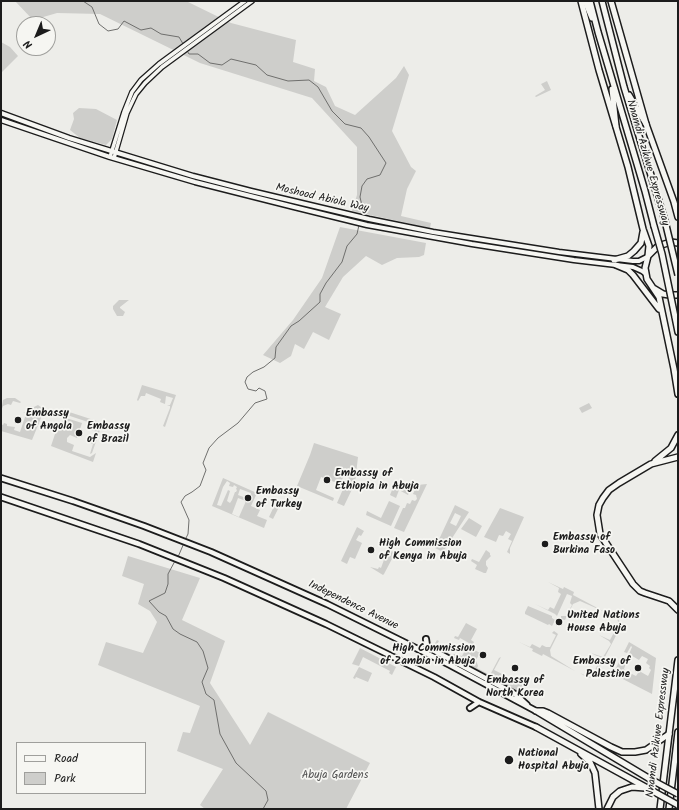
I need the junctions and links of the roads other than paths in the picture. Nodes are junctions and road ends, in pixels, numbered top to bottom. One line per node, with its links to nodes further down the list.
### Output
1 (245, 1): 8 (street)
2 (252, 1): 8 (street)
3 (581, 1): 15 (highway, Nnamdi Azikiwe Expressway)
4 (585, 1): 9 (highway)
5 (590, 1): 9 (highway, Nnamdi Azikiwe Expressway)
6 (602, 1): 11 (highway, Nnamdi Azikiwe Expressway)
7 (611, 1): 14 (highway, Nnamdi Azikiwe Expressway)
8 (207, 32): 16 (street)
9 (598, 32): 10 (highway, Nnamdi Azikiwe Expressway)
10 (611, 76): 15 (highway); 28 (highway, Nnamdi Azikiwe Expressway, bridge)
11 (624, 87): 14 (highway); 24 (highway, Nnamdi Azikiwe Expressway, bridge)
12 (1, 114): 16 (main road, Moshood Abiola Way)
13 (1, 120): 17 (main road, Moshood Abiola Way)
14 (646, 124): 18 (highway, Nnamdi Azikiwe Expressway)
15 (616, 126): 19 (highway, Nnamdi Azikiwe Expressway)
16 (113, 152): 17 (street); 22 (main road, Moshood Abiola Way)
17 (112, 158): 22 (main road, Moshood Abiola Way)
18 (678, 217)
19 (643, 229): 21 (highway, Nnamdi Azikiwe Expressway); 22 (highway)
20 (678, 243): 21 (highway)
21 (648, 256): 22 (main road, Moshood Abiola Way); 23 (highway, Nnamdi Azikiwe Expressway)
22 (615, 262): 23 (main road, Moshood Abiola Way); 27 (highway)
23 (646, 274): 25 (highway)
24 (678, 274)
25 (653, 288): 26 (highway); 27 (highway)
26 (678, 294)
27 (662, 315): 29 (highway)
28 (678, 332)
29 (678, 394)
30 (678, 435): 32 (highway)
31 (678, 457): 32 (highway)
32 (651, 464): 35 (highway)
33 (1, 478): 39 (main road, Independence Avenue)
34 (1, 496): 40 (main road)
35 (678, 610)
36 (426, 639): 37 (main road)
37 (450, 659): 39 (main road); 42 (main road)
38 (678, 660): 46 (highway, Nnamdi Azikiwe Expressway)
39 (462, 672): 42 (main road, Independence Avenue)
40 (471, 698): 41 (main road); 41 (main road)
41 (479, 702): 44 (main road)
42 (530, 707): 43 (main road, Independence Avenue)
43 (536, 711): 46 (highway); 48 (highway, Independence Avenue, bridge)
44 (536, 727): 47 (highway); 50 (highway)
45 (678, 732): 53 (highway, Nnamdi Azikiwe Expressway)
46 (668, 734): 52 (highway, Nnamdi Azikiwe Expressway)
47 (648, 788): 49 (highway, bridge); 51 (highway)
48 (678, 794)
49 (678, 805)
50 (599, 809)
51 (607, 809)
52 (660, 809)
53 (669, 809)

